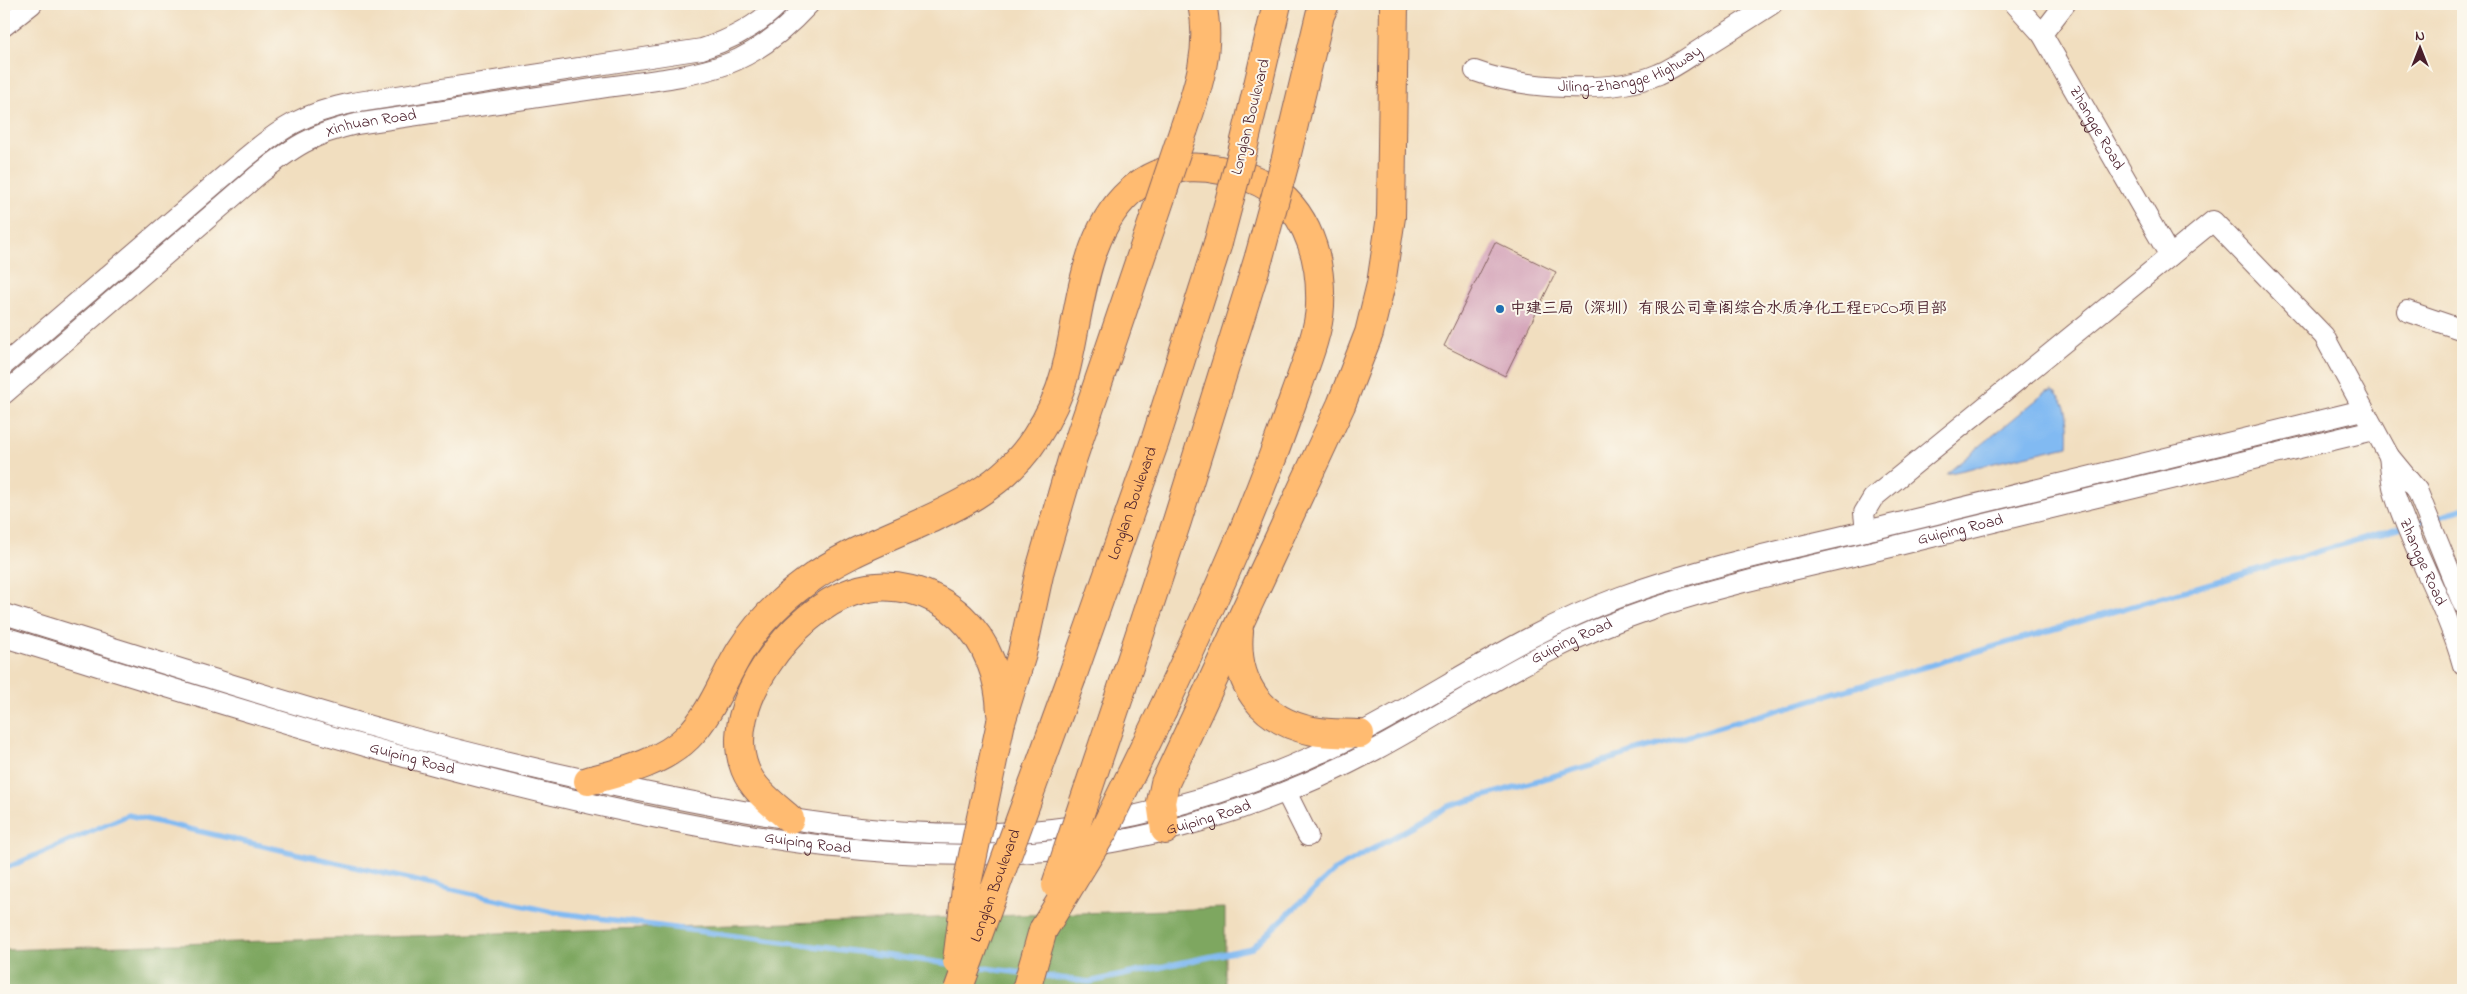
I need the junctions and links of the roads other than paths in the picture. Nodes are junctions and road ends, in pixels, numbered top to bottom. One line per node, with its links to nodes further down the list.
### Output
1 (32, 4): 11 (street)
2 (779, 4): 17 (street, Xinhuan Road)
3 (809, 4): 18 (street, Xinhuan Road)
4 (1202, 4): 28 (highway, bridge)
5 (1394, 4): 25 (highway)
6 (1772, 4): 13 (street, Jiling-Zhangge Highway)
7 (2015, 4): 12 (street, Zhangge Road)
8 (2065, 4): 12 (street)
9 (1277, 6): 36 (highway, Longlan Boulevard, bridge)
10 (1322, 9): 35 (highway, bridge)
11 (4, 26)
12 (2042, 34): 14 (street, Zhangge Road)
13 (1475, 71)
14 (2170, 256): 19 (street, Zhangge Road); 22 (street)
15 (2407, 311): 16 (street)
16 (2463, 330)
17 (4, 365)
18 (4, 394)
19 (2363, 410): 20 (street, Zhangge Road); 22 (street, Guiping Road)
20 (2374, 430): 21 (street, Zhangge Road); 31 (street, Guiping Road)
21 (2389, 456): 23 (street, Zhangge Road); 27 (street, Zhangge Road)
22 (1866, 531): 29 (street, Guiping Road)
23 (2463, 604)
24 (4, 614): 30 (street, Guiping Road)
25 (1240, 622): 29 (highway); 33 (highway)
26 (4, 637): 33 (street, Guiping Road)
27 (2463, 665)
28 (1001, 722): 32 (highway); 36 (highway, bridge)
29 (1360, 734): 33 (street, Guiping Road)
30 (588, 781): 32 (street, Guiping Road); 35 (highway, bridge)
31 (1286, 792): 33 (street, Guiping Road); 34 (street)
32 (790, 819): 33 (street, Guiping Road)
33 (1164, 819)
34 (1308, 836)
35 (1042, 930): 37 (highway)
36 (956, 990)
37 (1026, 990)

